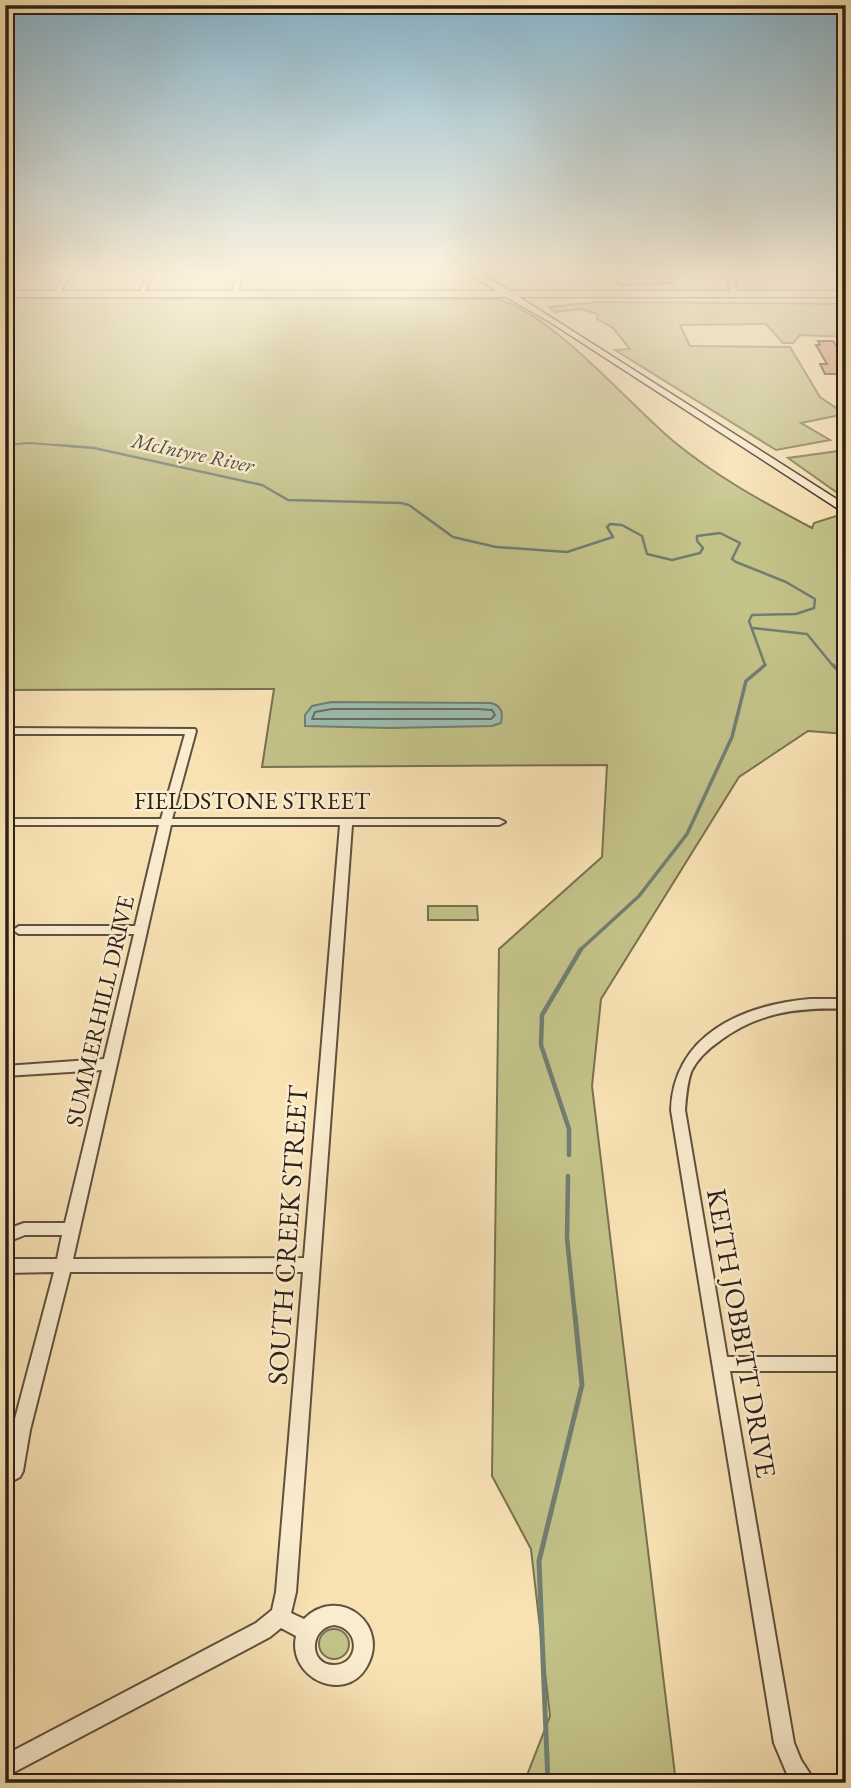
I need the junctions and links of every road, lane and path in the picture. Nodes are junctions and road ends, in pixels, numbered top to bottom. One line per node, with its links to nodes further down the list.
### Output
1 (612, 358): 2 (main road)
2 (846, 510)
3 (5, 732): 4 (street, SUMMERHILL DRIVE)
4 (166, 821): 5 (street, FIELDSTONE STREET); 6 (street, FIELDSTONE STREET); 9 (street, SUMMERHILL DRIVE)
5 (5, 822)
6 (346, 822): 7 (street, FIELDSTONE STREET); 15 (street, SOUTH CREEK STREET)
7 (499, 822)
8 (19, 930): 9 (street)
9 (142, 930): 11 (street, SUMMERHILL DRIVE)
10 (846, 1004): 18 (street, KEITH JOBBITT DRIVE)
11 (111, 1064): 12 (street); 13 (street, SUMMERHILL DRIVE)
12 (5, 1071)
13 (72, 1229): 14 (street); 17 (street, SUMMERHILL DRIVE)
14 (5, 1237)
15 (313, 1265): 17 (street); 21 (street, SOUTH CREEK STREET)
16 (5, 1266): 17 (street)
17 (63, 1267): 20 (street, SUMMERHILL DRIVE)
18 (720, 1364): 19 (street); 24 (street, KEITH JOBBITT DRIVE)
19 (846, 1364)
20 (5, 1477)
21 (279, 1617): 22 (street); 23 (street)
22 (308, 1632)
23 (5, 1768)
24 (805, 1783)

